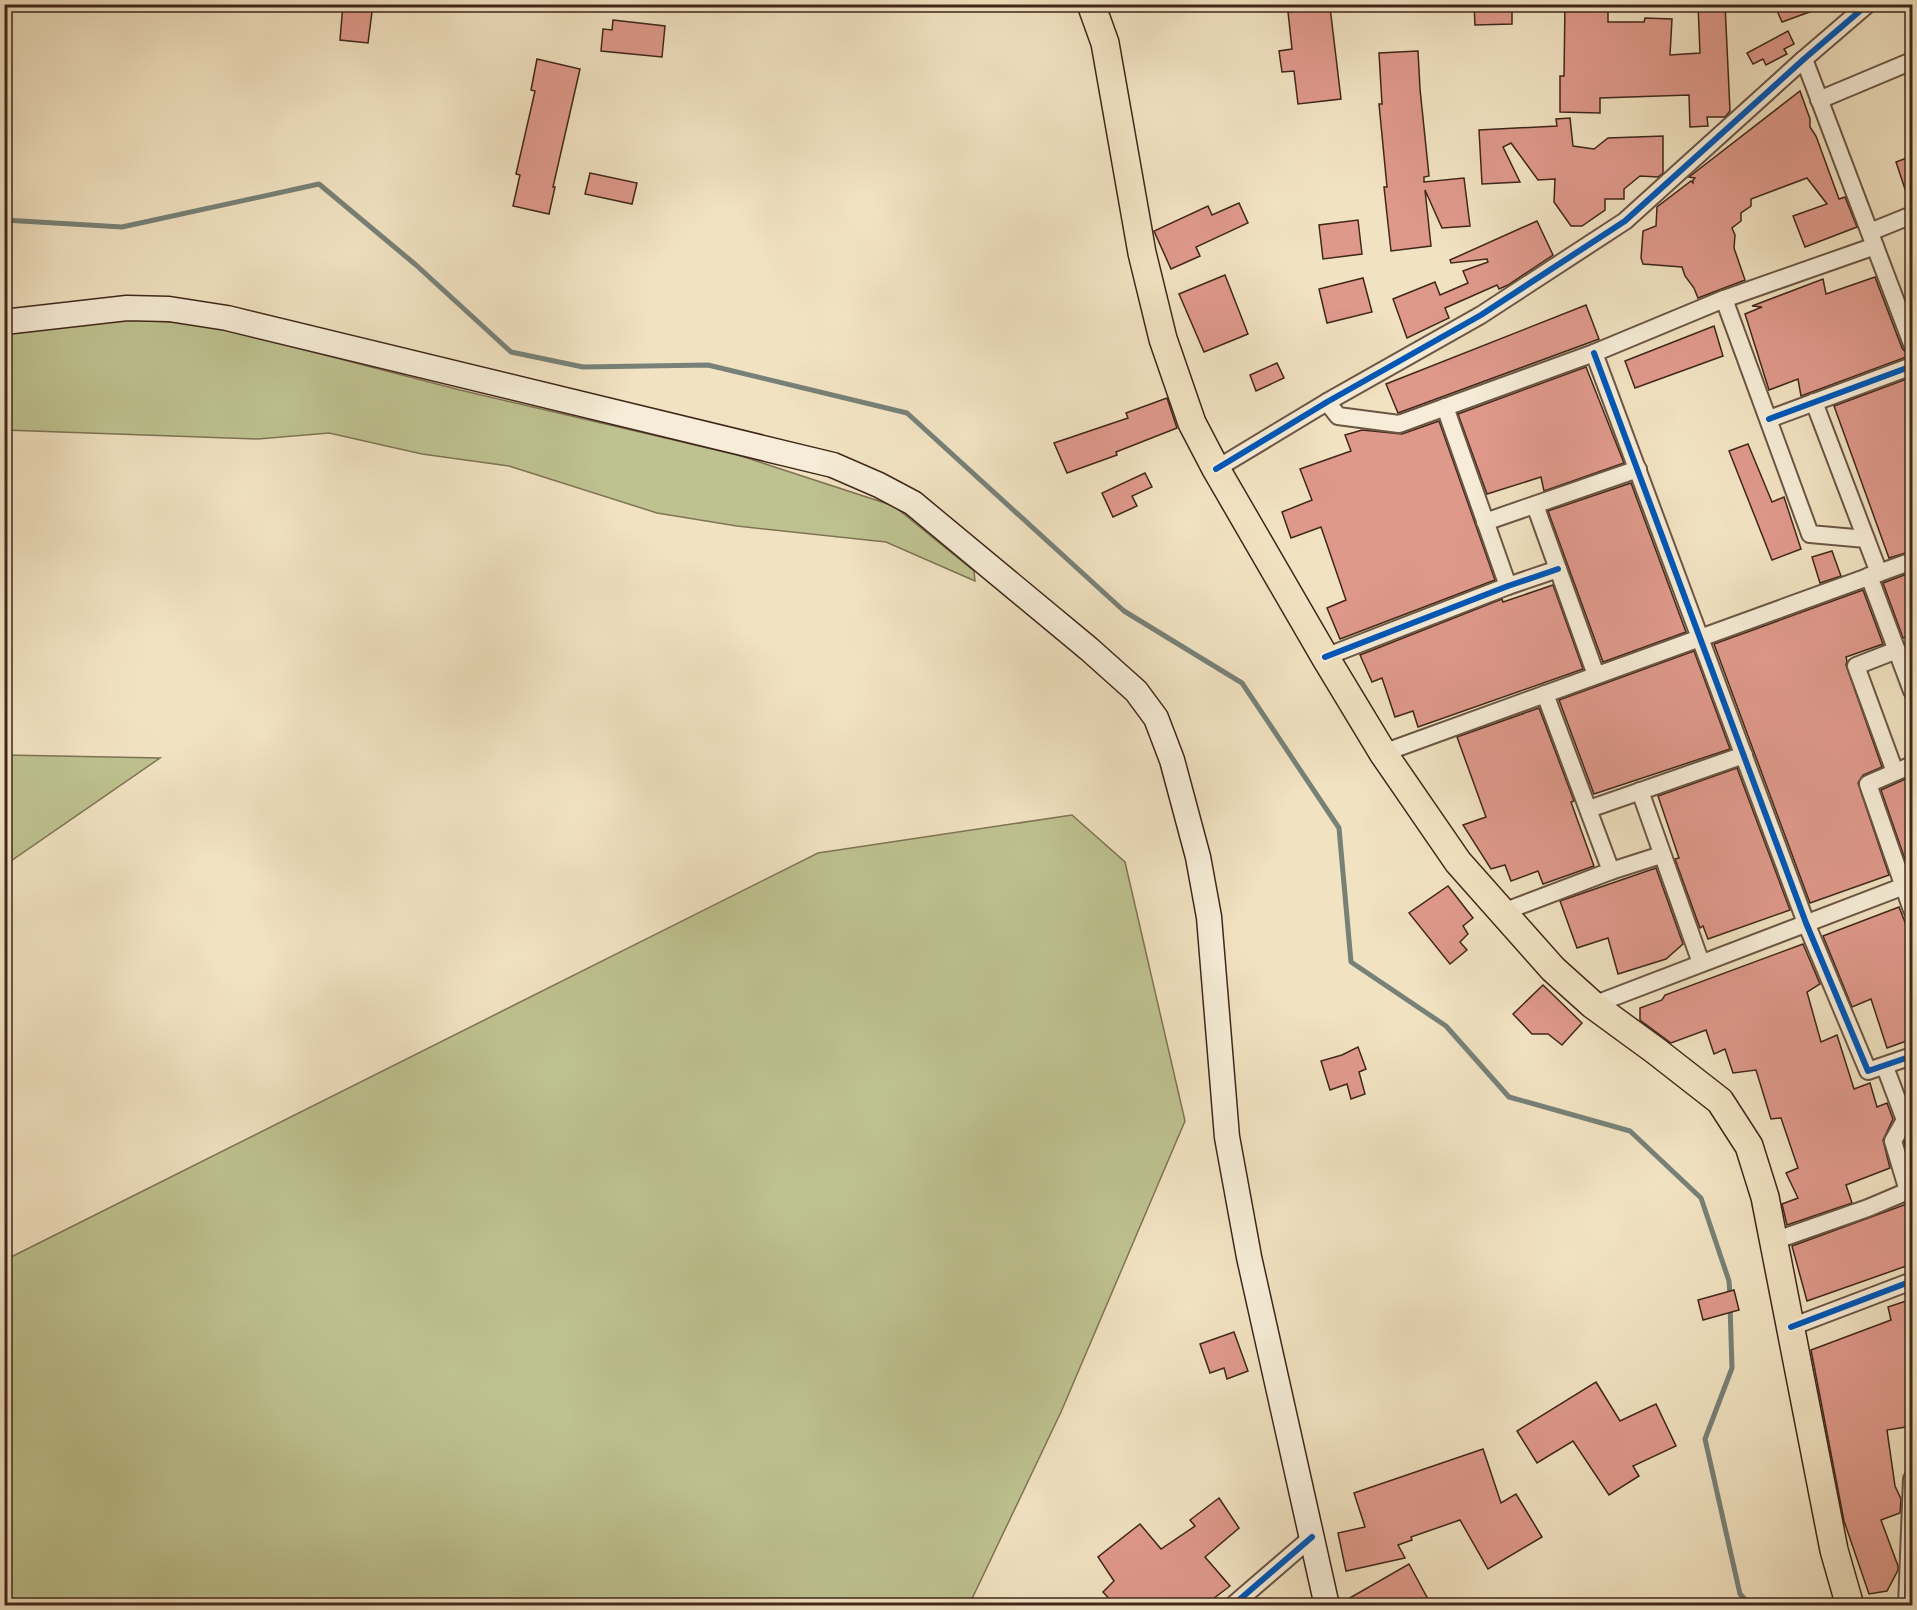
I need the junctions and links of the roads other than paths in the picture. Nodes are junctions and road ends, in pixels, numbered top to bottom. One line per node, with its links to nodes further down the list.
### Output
1 (1091, 4): 17 (main road)
2 (1868, 4): 3 (street)
3 (1804, 59): 5 (street); 13 (street)
4 (1912, 61): 5 (street)
5 (1820, 100): 7 (street)
6 (1912, 215): 7 (street)
7 (1872, 239): 8 (street); 10 (street)
8 (1724, 299): 11 (street); 16 (street)
9 (4, 322): 52 (main road)
10 (1912, 344)
11 (1594, 353): 15 (street); 18 (street)
12 (1912, 366): 14 (street)
13 (1327, 402): 15 (street); 17 (street)
14 (1814, 402): 16 (street); 21 (street)
15 (1444, 407): 20 (street)
16 (1769, 419): 21 (street)
17 (1216, 468): 28 (main road)
18 (1638, 469): 19 (street); 26 (street)
19 (1535, 505): 20 (street); 23 (street)
20 (1485, 522): 25 (street)
21 (1866, 539): 24 (street)
22 (1912, 561): 24 (street)
23 (1558, 569): 25 (street); 29 (street)
24 (1874, 575): 26 (street); 27 (street)
25 (1508, 586): 28 (street)
26 (1701, 638): 29 (street); 33 (street)
27 (1897, 650): 30 (street); 35 (street)
28 (1325, 657): 32 (main road)
29 (1596, 675): 31 (street)
30 (1912, 691)
31 (1545, 694): 32 (street); 37 (street)
32 (1383, 753): 42 (main road)
33 (1744, 755): 36 (street); 43 (street)
34 (1912, 765): 35 (street)
35 (1895, 772): 40 (street)
36 (1640, 791): 37 (street); 38 (street)
37 (1589, 809): 39 (street)
38 (1661, 855): 39 (street); 44 (street)
39 (1611, 871): 42 (street)
40 (1908, 885): 41 (street); 43 (street)
41 (1912, 910)
42 (1503, 912): 45 (main road)
43 (1806, 923): 44 (street); 47 (street)
44 (1701, 963): 45 (street)
45 (1593, 1005): 48 (main road)
46 (1912, 1056): 47 (street)
47 (1885, 1067): 48 (street)
48 (1774, 1241): 50 (main road)
49 (1912, 1281): 50 (street)
50 (1791, 1327): 55 (main road)
51 (1912, 1479): 56 (street)
52 (1312, 1537): 53 (street); 54 (main road)
53 (1232, 1605)
54 (1327, 1605)
55 (1850, 1605)
56 (1907, 1605)

